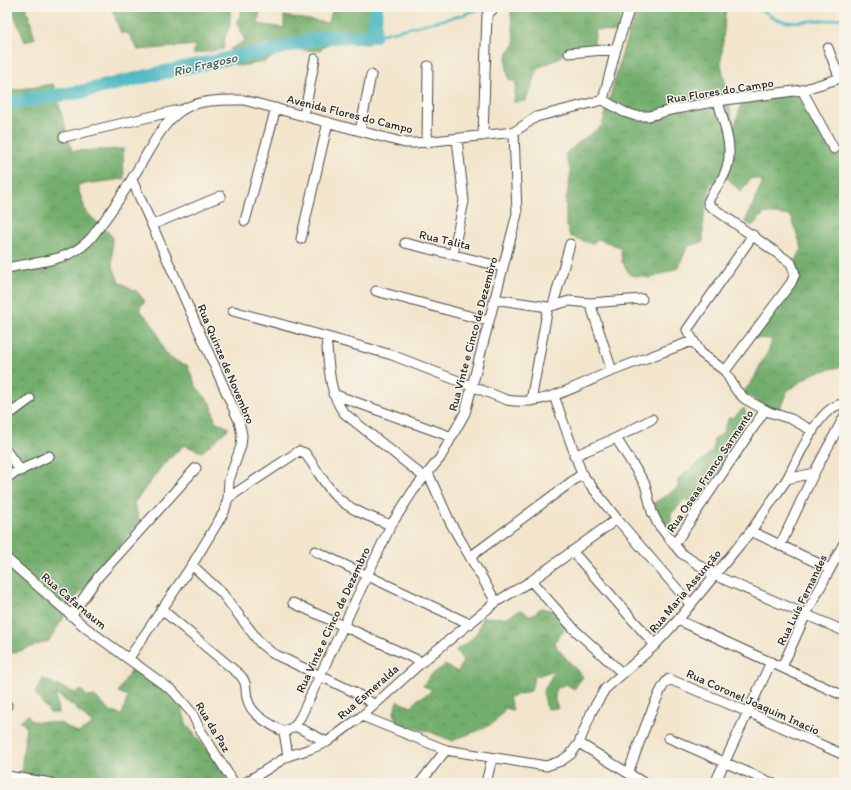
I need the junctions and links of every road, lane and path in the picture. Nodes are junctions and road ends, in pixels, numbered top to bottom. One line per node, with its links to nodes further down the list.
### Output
1 (496, 7): 19 (street)
2 (630, 7): 4 (street)
3 (828, 48): 9 (street)
4 (616, 49): 5 (street); 11 (street)
5 (569, 53)
6 (315, 58): 15 (street)
7 (428, 66): 22 (street)
8 (371, 75): 17 (street)
9 (842, 78): 10 (street, Rua Flores do Campo)
10 (802, 90): 12 (street, Rua Flores do Campo); 23 (street)
11 (603, 100): 12 (street, Rua Flores do Campo); 18 (street, Avenida Flores do Campo)
12 (718, 101): 28 (street)
13 (276, 108): 14 (street, Avenida Flores do Campo); 15 (street, Avenida Flores do Campo); 26 (street)
14 (183, 110): 20 (street, Avenida Flores do Campo); 24 (street, Avenida Flores do Campo)
15 (304, 115): 16 (street, Avenida Flores do Campo)
16 (328, 122): 17 (street, Avenida Flores do Campo); 29 (street)
17 (360, 131): 22 (street, Avenida Flores do Campo)
18 (514, 132): 19 (street, Avenida Flores do Campo); 33 (street, Rua Vinte e Cinco de Dezembro)
19 (483, 136): 21 (street, Avenida Flores do Campo)
20 (64, 137)
21 (457, 139): 22 (street, Avenida Flores do Campo); 32 (street)
22 (427, 143)
23 (834, 149)
24 (132, 180): 27 (street, Rua Quinze de Novembro); 34 (street, Avenida Flores do Campo)
25 (221, 196): 27 (street)
26 (245, 221)
27 (152, 225): 69 (street, Rua Quinze de Novembro)
28 (753, 235): 43 (street); 45 (street)
29 (301, 239)
30 (405, 243): 32 (street, Rua Talita)
31 (570, 244): 39 (street)
32 (453, 254): 33 (street, Rua Talita)
33 (503, 267): 36 (street, Rua Vinte e Cinco de Dezembro)
34 (7, 268)
35 (376, 291): 41 (street)
36 (494, 299): 39 (street); 41 (street, Rua Vinte e Cinco de Dezembro)
37 (642, 299): 38 (street)
38 (590, 303): 39 (street); 44 (street)
39 (551, 306): 50 (street)
40 (233, 311): 42 (street)
41 (488, 321): 46 (street, Rua Vinte e Cinco de Dezembro)
42 (326, 337): 46 (street); 47 (street)
43 (692, 341): 44 (street); 45 (street)
44 (612, 371): 48 (street)
45 (725, 371): 52 (street)
46 (472, 387): 50 (street); 57 (street, Rua Vinte e Cinco de Dezembro)
47 (333, 394): 57 (street); 66 (street)
48 (554, 396): 50 (street); 61 (street)
49 (30, 399): 53 (street)
50 (531, 401)
51 (844, 404): 56 (street, Rua Maria Assunção)
52 (765, 410): 56 (street); 74 (street, Rua Oseas Franco Sarmento)
53 (7, 416)
54 (844, 417): 64 (street)
55 (652, 419): 58 (street)
56 (813, 431): 68 (street, Rua Maria Assunção)
57 (452, 438): 66 (street, Rua Vinte e Cinco de Dezembro)
58 (616, 438): 61 (street); 74 (street)
59 (7, 452): 63 (street)
60 (49, 456): 63 (street)
61 (574, 456): 65 (street)
62 (196, 468): 90 (street)
63 (22, 471): 67 (street)
64 (814, 473): 68 (street); 75 (street)
65 (582, 474): 70 (street); 78 (street)
66 (426, 475): 71 (street, Rua Vinte e Cinco de Dezembro); 78 (street)
67 (7, 477)
68 (787, 479): 72 (street, Rua Maria Assunção)
69 (228, 498): 71 (street); 80 (street, Rua Quinze de Novembro)
70 (617, 518): 77 (street, Rua Esmeralda); 87 (street)
71 (390, 525): 82 (street, Rua Vinte e Cinco de Dezembro)
72 (751, 531): 75 (street); 83 (street, Rua Maria Assunção)
73 (844, 543): 81 (street, Rua Luís Fernandes)
74 (674, 545): 83 (street)
75 (780, 546): 81 (street)
76 (316, 551): 82 (street)
77 (572, 551): 84 (street, Rua Esmeralda); 95 (street)
78 (470, 557): 86 (street)
79 (7, 559): 90 (street, Rua Cafarnaum)
80 (192, 565): 88 (street, Rua Quinze de Novembro); 101 (street)
81 (830, 569): 89 (street, Rua Luís Fernandes)
82 (366, 575): 92 (street); 93 (street, Rua Vinte e Cinco de Dezembro)
83 (714, 575): 87 (street, Rua Maria Assunção); 89 (street)
84 (531, 581): 86 (street, Rua Esmeralda); 100 (street)
85 (293, 602): 93 (street)
86 (496, 602): 92 (street, Rua Esmeralda)
87 (690, 605): 91 (street, Rua Maria Assunção)
88 (161, 609): 96 (street, Rua Quinze de Novembro); 107 (street)
89 (806, 614): 94 (street); 99 (street, Rua Luís Fernandes)
90 (71, 616): 96 (street, Rua Cafarnaum)
91 (678, 620): 95 (street, Rua Maria Assunção); 98 (street)
92 (470, 624): 97 (street, Rua Esmeralda)
93 (343, 627): 97 (street); 101 (street, Rua Vinte e Cinco de Dezembro)
94 (844, 631)
95 (655, 645): 100 (street, Rua Maria Assunção)
96 (129, 658): 119 (street, Rua da Paz)
97 (422, 662): 103 (street, Rua Esmeralda)
98 (771, 662): 99 (street); 104 (street)
99 (782, 667): 102 (street)
100 (622, 672): 110 (street, Rua Maria Assunção)
101 (320, 676): 103 (street); 106 (street, Rua Vinte e Cinco de Dezembro)
102 (844, 696)
103 (374, 704): 105 (street, Rua Esmeralda)
104 (748, 712): 112 (street, Rua Coronel Joaquim Inacio); 115 (street); 116 (street, Rua Coronel Joaquim Inacio)
105 (362, 716): 109 (street, Rua Esmeralda); 111 (street, Rua Maria Assunção)
106 (295, 726): 107 (street); 109 (street)
107 (284, 732): 113 (street)
108 (669, 738): 115 (street)
109 (327, 742): 113 (street, Rua Esmeralda)
110 (579, 743): 114 (street, Rua Maria Assunção); 116 (street)
111 (446, 750): 114 (street, Rua Maria Assunção); 121 (street)
112 (844, 755)
113 (288, 756): 120 (street, Rua Esmeralda)
114 (492, 758): 122 (street)
115 (726, 762): 124 (street); 125 (street)
116 (628, 773): 123 (street)
117 (7, 776): 118 (street)
118 (51, 783)
119 (234, 783)
120 (245, 783)
121 (420, 783)
122 (486, 783)
123 (644, 783)
124 (716, 783)
125 (772, 783)

